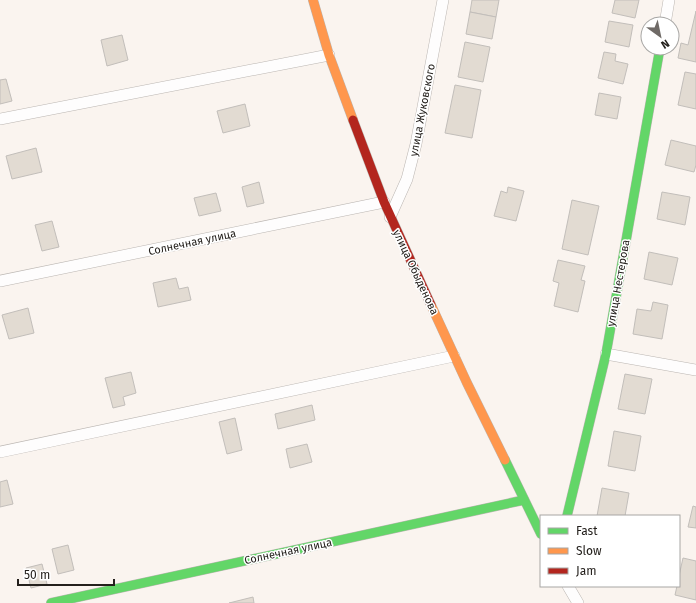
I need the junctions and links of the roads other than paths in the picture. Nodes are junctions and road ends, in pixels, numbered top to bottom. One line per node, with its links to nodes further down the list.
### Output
1 (313, 0): 5 (street, улица Обыденова)
2 (443, 0): 9 (street, улица Жуковского)
3 (669, 0): 4 (street)
4 (666, 16)
5 (329, 55): 7 (street); 8 (street, улица Обыденова)
6 (659, 56): 11 (street, улица Нестерова)
7 (0, 119)
8 (384, 202): 9 (street, улица Обыденова); 10 (street, Солнечная улица)
9 (390, 217): 12 (street, улица Обыденова)
10 (0, 281)
11 (606, 354): 13 (street); 16 (street, улица Нестерова)
12 (454, 356): 14 (street); 15 (street, улица Обыденова)
13 (696, 370)
14 (0, 452)
15 (524, 500): 17 (street, улица Обыденова); 19 (street, Солнечная улица)
16 (567, 515)
17 (540, 532)
18 (569, 587): 20 (street)
19 (51, 603)
20 (578, 603)

